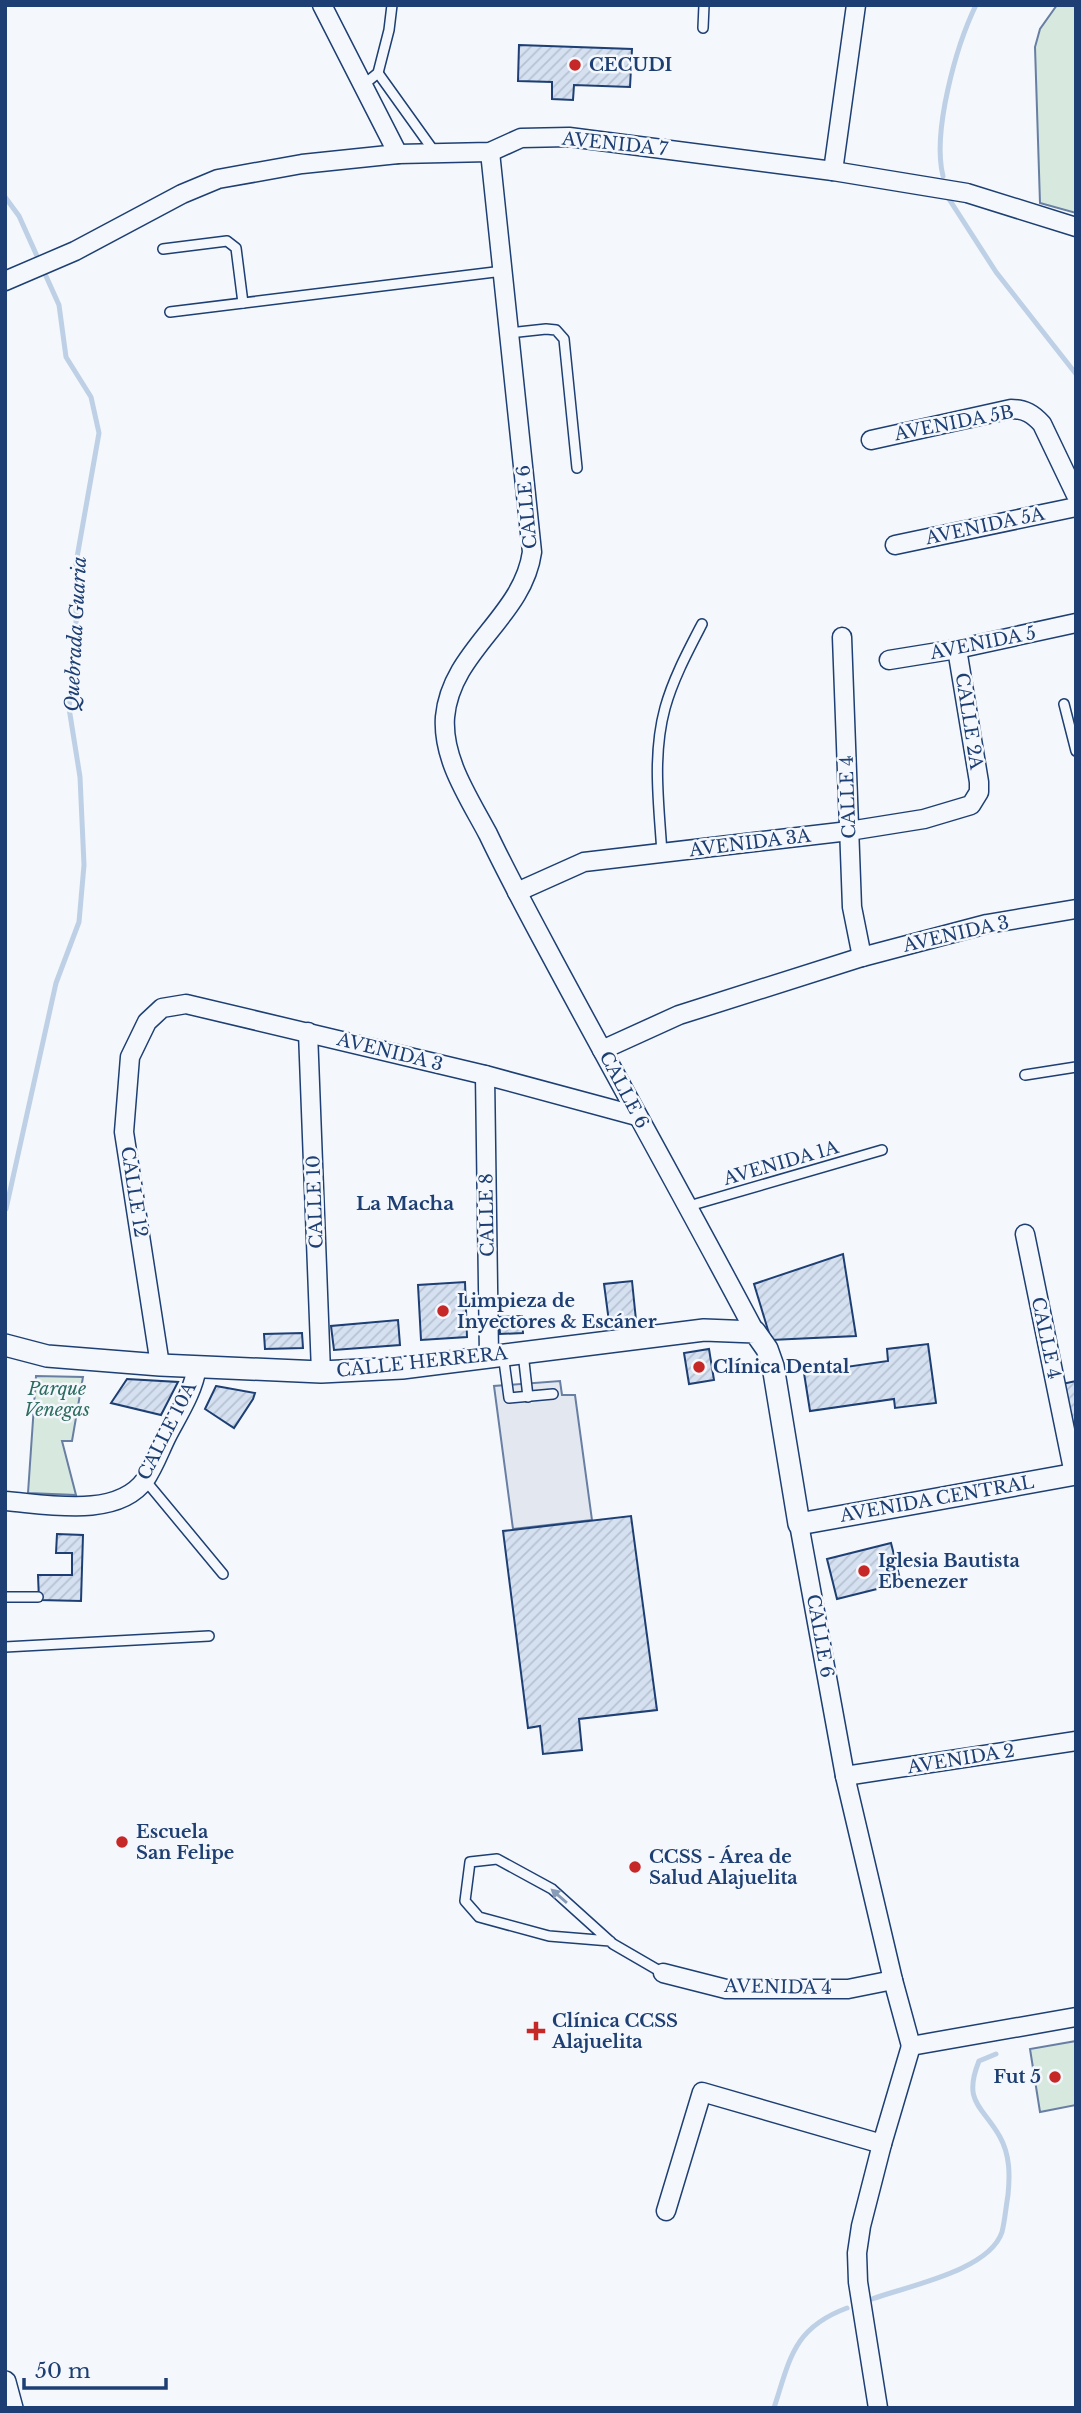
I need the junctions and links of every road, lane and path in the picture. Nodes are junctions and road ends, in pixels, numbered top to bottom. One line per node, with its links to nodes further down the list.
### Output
1 (321, 5): 7 (street)
2 (392, 5): 6 (lane)
3 (704, 5): 5 (lane)
4 (856, 5): 11 (street)
5 (703, 28)
6 (378, 73): 7 (lane); 10 (lane)
7 (362, 86): 9 (street)
8 (490, 152): 10 (street, AVENIDA 7); 11 (street, AVENIDA 7); 14 (street, CALLE 6)
9 (398, 154): 10 (street, AVENIDA 7); 15 (street, AVENIDA 7)
10 (437, 155)
11 (833, 171): 12 (street, AVENIDA 7)
12 (1076, 228)
13 (163, 249): 16 (lane)
14 (503, 271): 16 (lane); 18 (street, CALLE 6)
15 (5, 281)
16 (243, 303): 17 (lane)
17 (170, 312)
18 (509, 333): 20 (lane); 34 (street, CALLE 6)
19 (871, 440): 21 (street, AVENIDA 5B)
20 (577, 468)
21 (1076, 495)
22 (1076, 508): 23 (street, AVENIDA 5A)
23 (895, 545)
24 (1076, 623): 27 (street, AVENIDA 5)
25 (702, 624): 33 (lane)
26 (842, 637): 32 (street, CALLE 4)
27 (957, 649): 28 (street, AVENIDA 5); 31 (street, CALLE 2A)
28 (889, 660)
29 (1063, 704): 30 (lane)
30 (1076, 751)
31 (979, 792): 32 (street, AVENIDA 3A)
32 (849, 831): 33 (street, AVENIDA 3A); 36 (street, CALLE 4)
33 (662, 853): 34 (street, AVENIDA 3A)
34 (517, 892): 39 (street, CALLE 6)
35 (1076, 909): 36 (street, AVENIDA 3)
36 (862, 957): 39 (street, AVENIDA 3)
37 (147, 1022): 38 (street, AVENIDA 3); 50 (street, CALLE 12)
38 (308, 1032): 41 (street, AVENIDA 3); 52 (street, CALLE 10)
39 (602, 1050): 43 (street, CALLE 6)
40 (1076, 1067): 42 (lane)
41 (485, 1075): 43 (street, AVENIDA 3); 49 (street, CALLE 8)
42 (1025, 1075)
43 (636, 1116): 45 (street, CALLE 6)
44 (883, 1150): 45 (lane, AVENIDA 1A)
45 (689, 1206): 47 (street, CALLE 6)
46 (1025, 1234): 55 (street, CALLE 4)
47 (755, 1332): 49 (street, CALLE HERRERA); 58 (street, CALLE 6)
48 (5, 1345): 50 (street, CALLE HERRERA)
49 (505, 1354): 52 (street, CALLE HERRERA); 54 (lane); 54 (lane)
50 (160, 1365): 51 (street, CALLE HERRERA)
51 (197, 1367): 52 (street, CALLE HERRERA); 56 (street, CALLE 10A)
52 (321, 1372)
53 (553, 1394): 54 (lane)
54 (528, 1397)
55 (1075, 1477): 58 (street, AVENIDA CENTRAL)
56 (145, 1480): 57 (street, CALLE 10A); 59 (lane)
57 (5, 1501)
58 (799, 1524): 65 (street, CALLE 6)
59 (223, 1574)
60 (5, 1597): 61 (lane)
61 (38, 1597)
62 (209, 1636): 63 (lane)
63 (5, 1647)
64 (1076, 1741): 65 (street, AVENIDA 2)
65 (845, 1776): 68 (street, CALLE 6)
66 (610, 1941): 66 (lane, one-way to 66); 67 (lane)
67 (663, 1973): 68 (street, AVENIDA 4)
68 (893, 1980): 70 (street, CALLE 6)
69 (1076, 2017): 70 (street)
70 (911, 2046): 71 (street)
71 (882, 2144): 72 (street); 75 (street)
72 (666, 2211)
73 (5, 2382): 74 (street)
74 (12, 2408)
75 (878, 2408)

